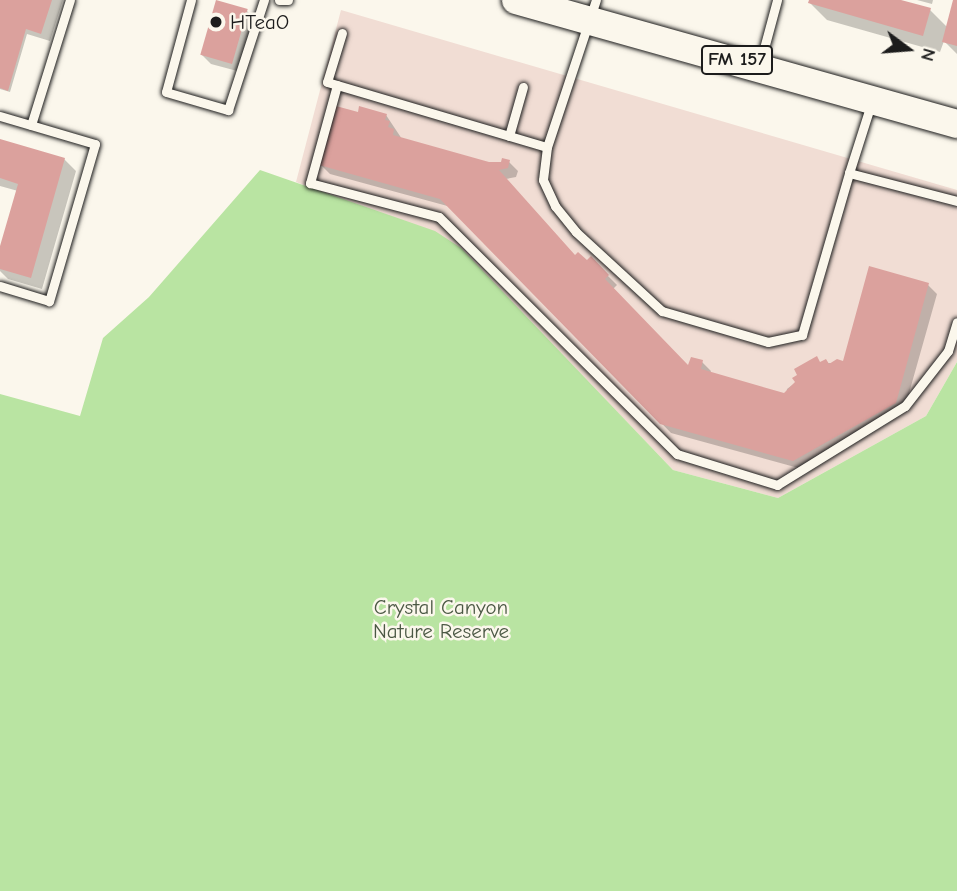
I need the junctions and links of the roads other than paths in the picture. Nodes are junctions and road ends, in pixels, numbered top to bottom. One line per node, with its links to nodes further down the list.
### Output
1 (70, 0): 16 (lane)
2 (191, 0): 3 (lane)
3 (264, 0)
4 (279, 0): 5 (lane)
5 (288, 0)
6 (516, 0): 8 (main road, FM 157)
7 (777, 0): 10 (lane)
8 (593, 11): 10 (main road, FM 157); 18 (lane)
9 (342, 33): 11 (lane)
10 (765, 68): 13 (main road, FM 157)
11 (337, 85): 17 (lane); 22 (lane)
12 (523, 87): 17 (lane)
13 (872, 99): 15 (main road, FM 157); 19 (lane)
14 (0, 116): 16 (lane)
15 (957, 124)
16 (31, 125): 21 (lane)
17 (509, 136): 18 (lane)
18 (547, 148): 19 (lane)
19 (849, 173): 20 (lane)
20 (957, 201)
21 (0, 286)
22 (957, 322)

